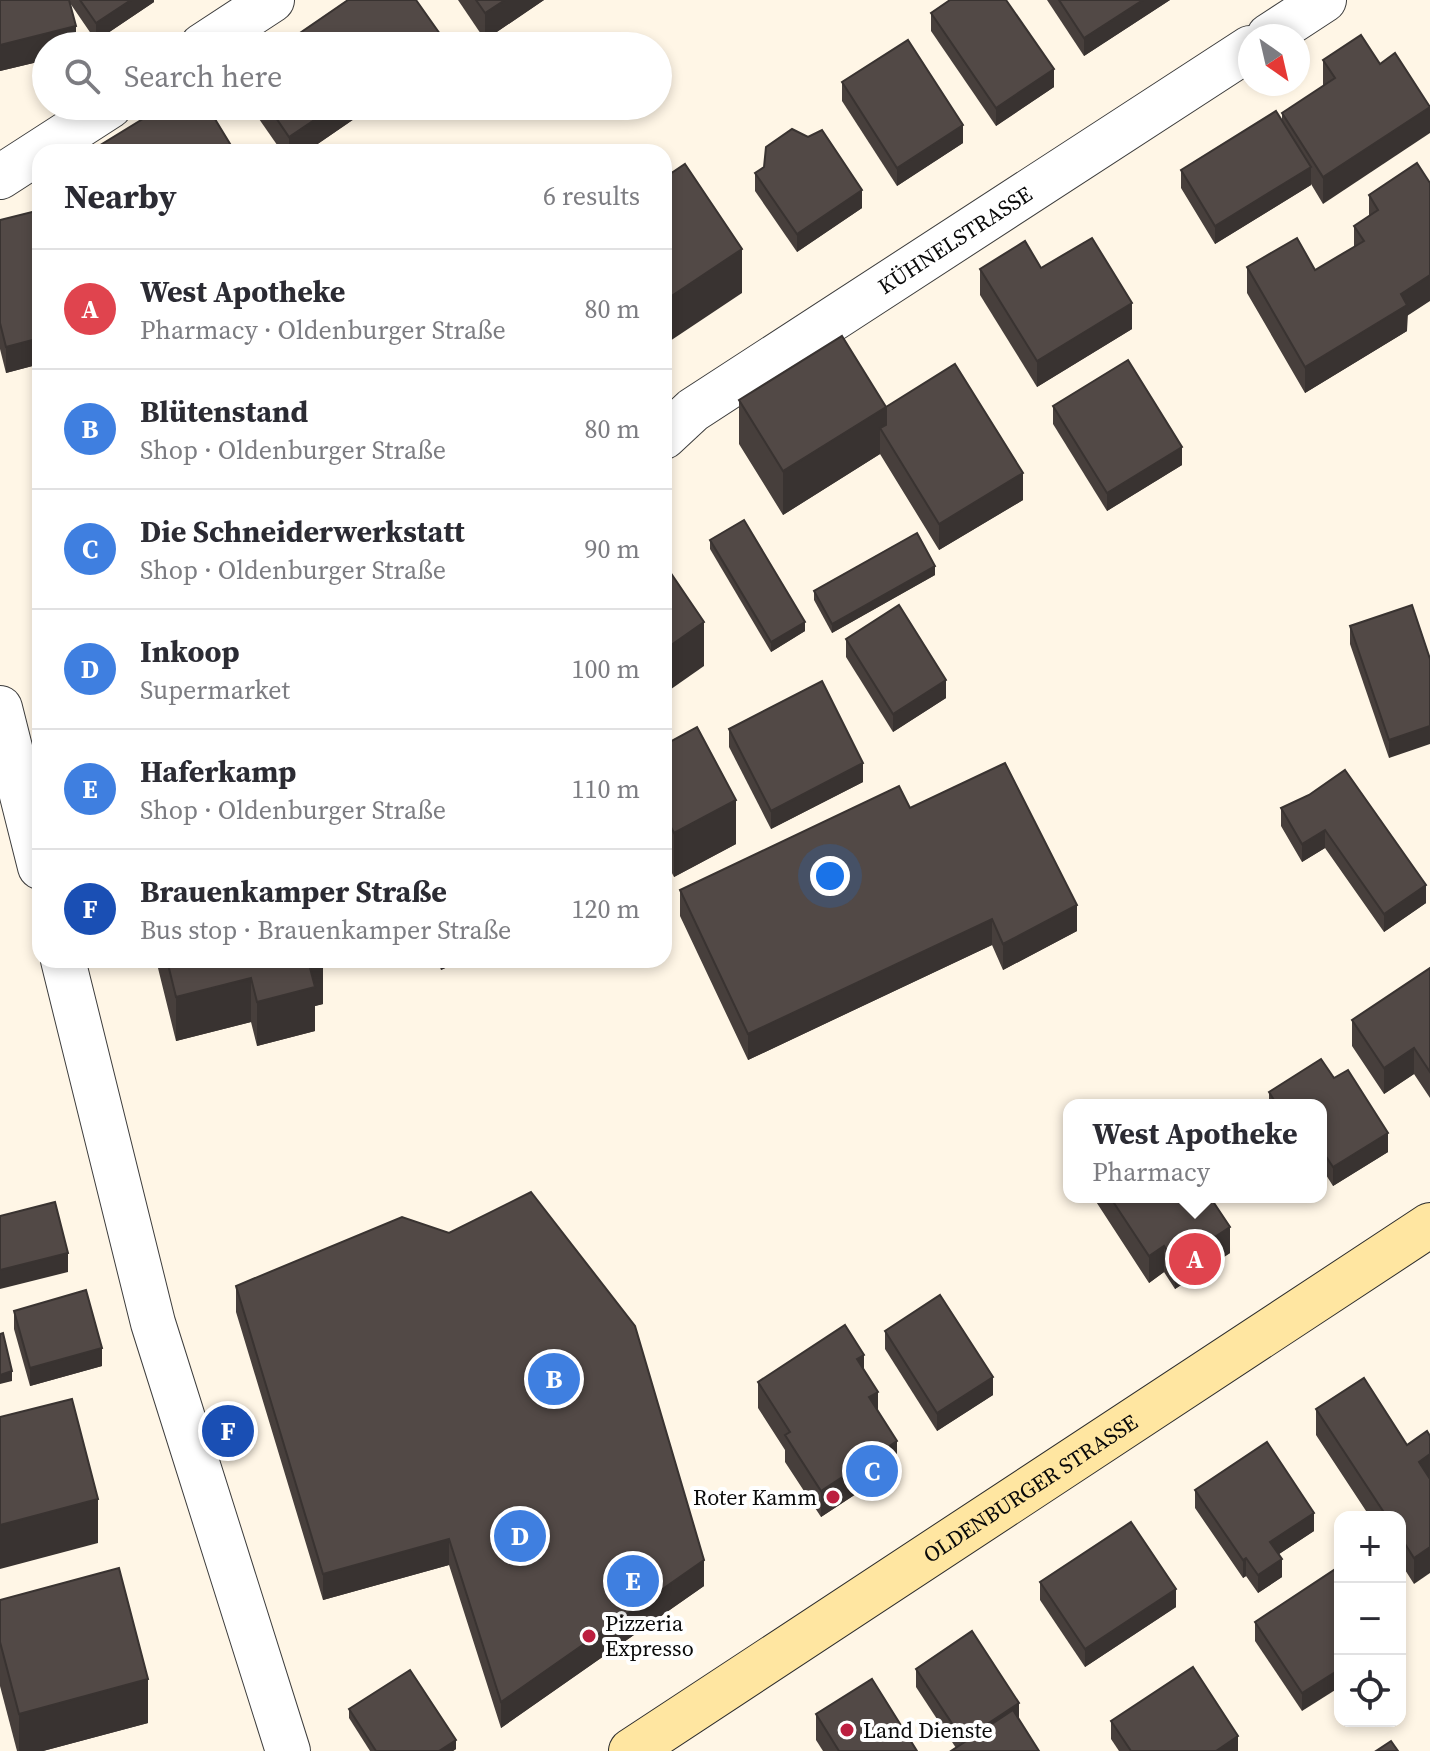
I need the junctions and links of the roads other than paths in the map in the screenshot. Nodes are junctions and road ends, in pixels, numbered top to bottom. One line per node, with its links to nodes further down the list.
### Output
1 (272, 0): 4 (street)
2 (1324, 0): 3 (street)
3 (1287, 24)
4 (223, 32)
5 (1238, 56): 10 (street, KÜHNELSTRASSE)
6 (88, 120): 7 (street)
7 (51, 144)
8 (32, 156): 9 (street)
9 (0, 177)
10 (672, 430)
11 (0, 708): 12 (street)
12 (32, 835)
13 (65, 968): 15 (street)
14 (1430, 1225): 16 (main road, OLDENBURGER STRASSE)
15 (288, 1751)
16 (631, 1751)

